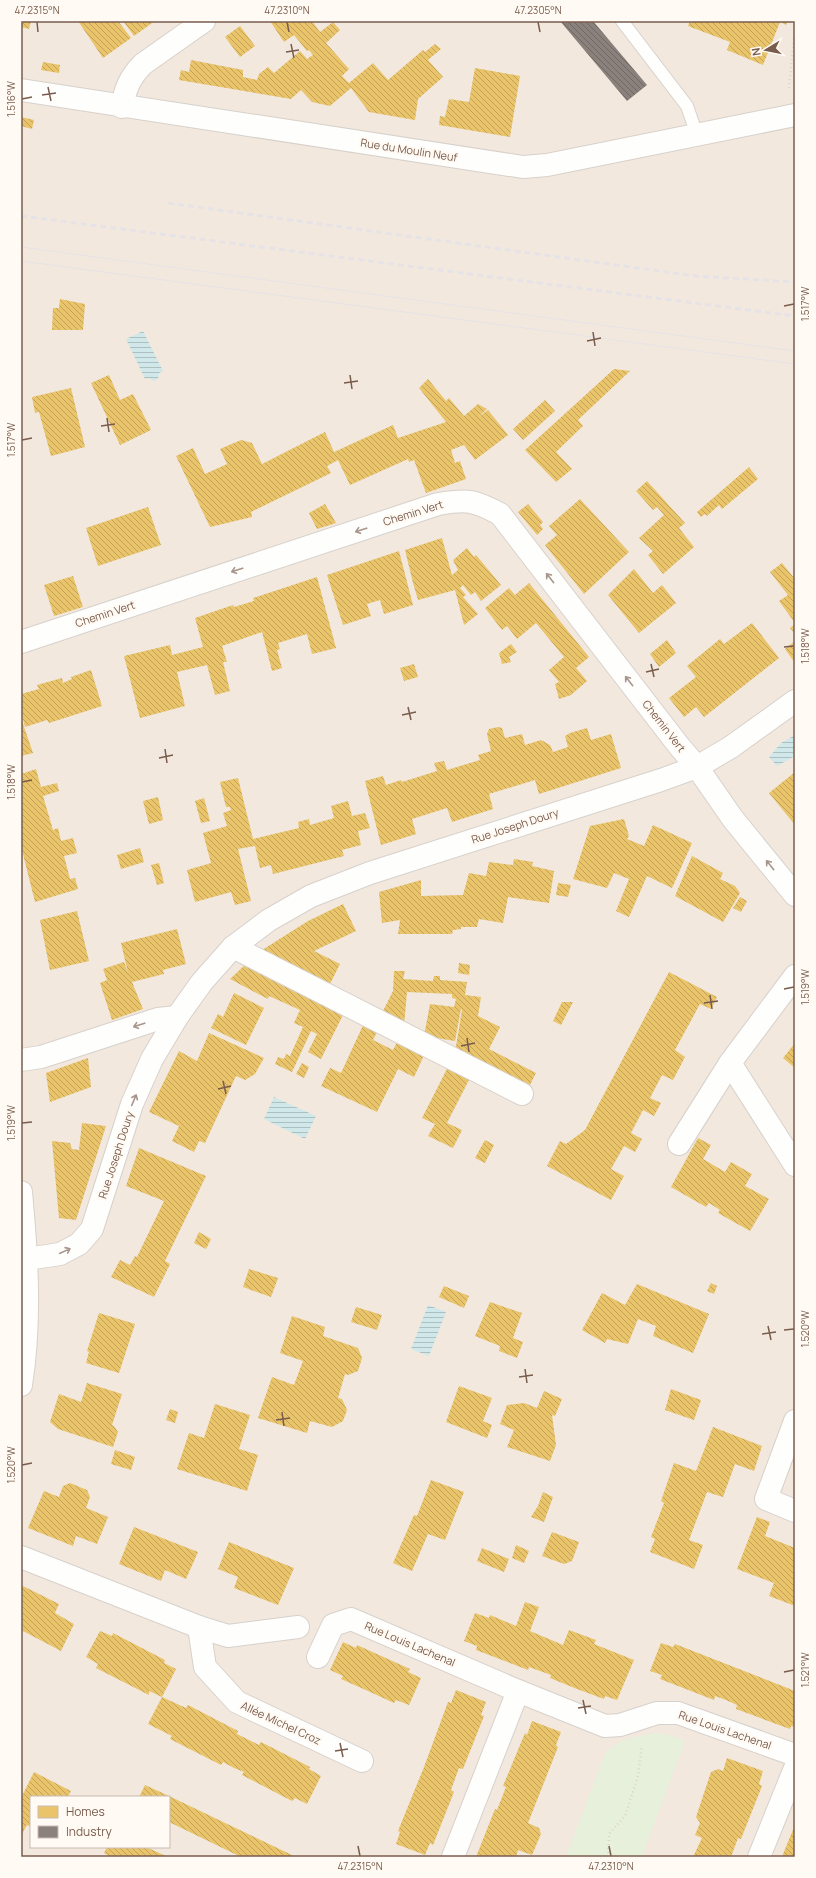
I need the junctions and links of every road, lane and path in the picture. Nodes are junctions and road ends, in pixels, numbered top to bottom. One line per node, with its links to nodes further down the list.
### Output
1 (204, 21): 6 (street)
2 (622, 21): 8 (lane)
3 (795, 28): 4 (path)
4 (795, 87)
5 (21, 90): 6 (street, Rue du Moulin Neuf)
6 (122, 107): 8 (street, Rue du Moulin Neuf)
7 (795, 115): 8 (street, Rue du Moulin Neuf)
8 (697, 135)
9 (21, 642): 11 (street, Chemin Vert, one-way to 9)
10 (795, 701): 11 (street, Rue Joseph Doury)
11 (697, 766): 12 (street, Chemin Vert, one-way to 11); 13 (street, Rue Joseph Doury)
12 (795, 895)
13 (233, 947): 15 (street, Rue Joseph Doury); 18 (street)
14 (795, 976): 17 (street)
15 (177, 1017): 16 (street, one-way to 16); 22 (street, Rue Joseph Doury, one-way to 15)
16 (21, 1060)
17 (730, 1063): 19 (street); 20 (street)
18 (522, 1094)
19 (679, 1144)
20 (795, 1165)
21 (21, 1192): 22 (street)
22 (27, 1259): 23 (street)
23 (21, 1385)
24 (793, 1431): 25 (street)
25 (795, 1511)
26 (21, 1557): 27 (street)
27 (199, 1627): 28 (street); 33 (street, Allée Michel Croz)
28 (298, 1627)
29 (318, 1657): 30 (street, Rue Louis Lachenal)
30 (518, 1691): 31 (street, Rue Louis Lachenal); 35 (street)
31 (642, 1718): 32 (street, Rue Louis Lachenal); 36 (path)
32 (795, 1755)
33 (362, 1761)
34 (795, 1768): 37 (street)
35 (453, 1857)
36 (608, 1857)
37 (760, 1857)

